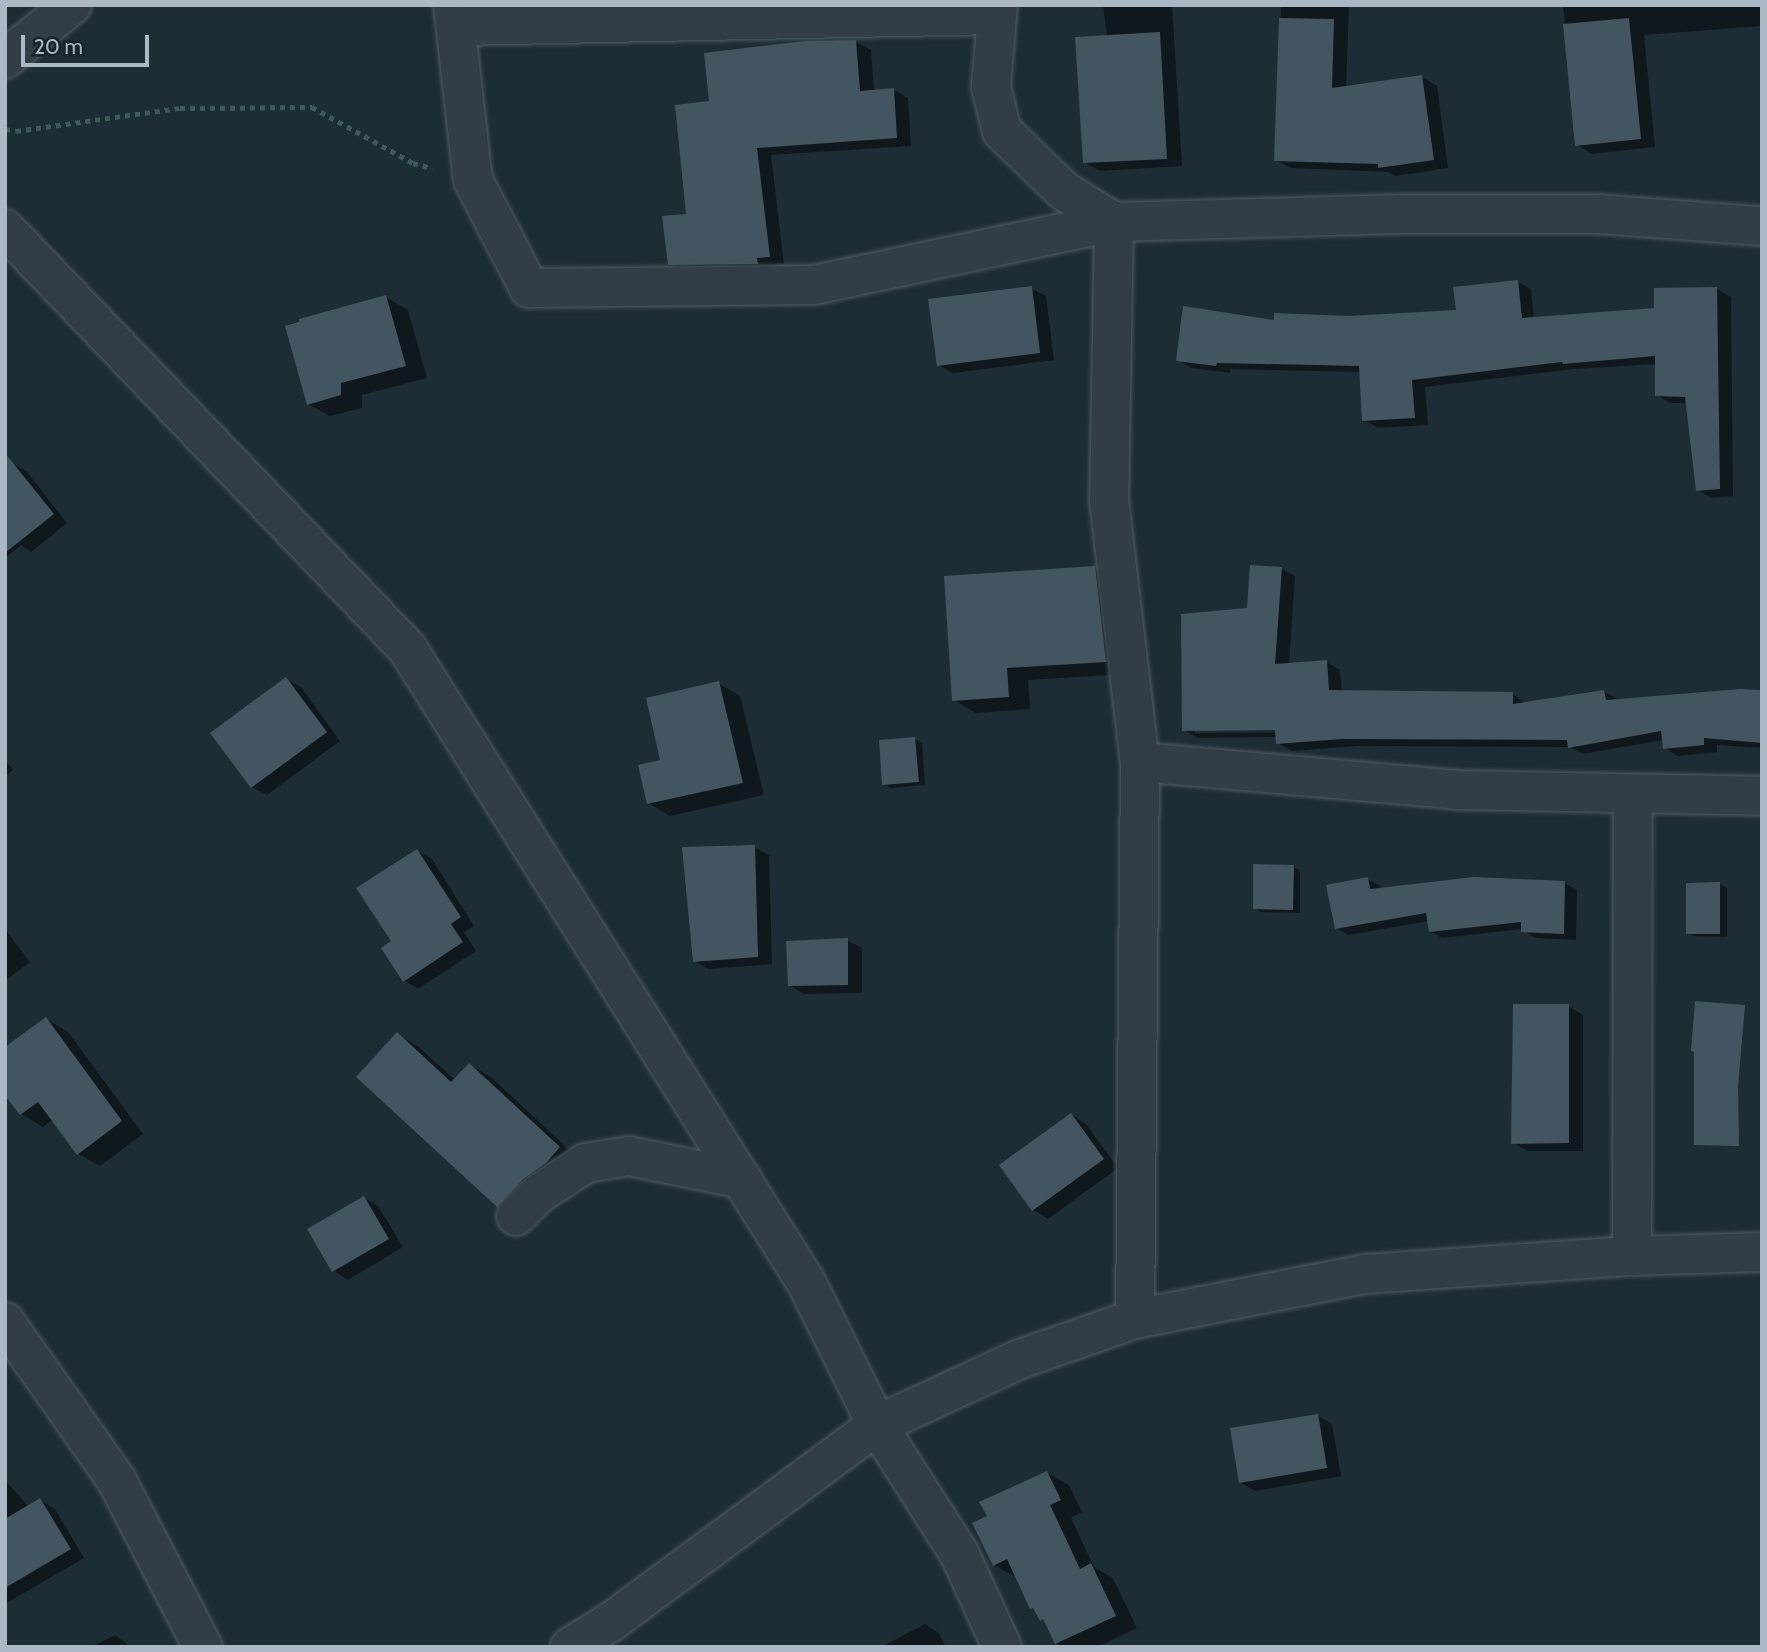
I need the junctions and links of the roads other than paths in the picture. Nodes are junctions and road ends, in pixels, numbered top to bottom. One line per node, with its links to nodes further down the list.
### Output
1 (72, 5): 4 (street)
2 (998, 10): 3 (street); 5 (street)
3 (456, 16): 5 (street)
4 (5, 59)
5 (1114, 222): 6 (street); 8 (street)
6 (1762, 226)
7 (5, 229): 11 (street)
8 (1140, 762): 9 (street); 15 (street)
9 (1633, 795): 10 (street); 14 (street)
10 (1762, 796)
11 (742, 1179): 12 (street); 17 (street)
12 (516, 1216)
13 (1762, 1252): 14 (street)
14 (1632, 1256): 15 (street)
15 (1135, 1319): 17 (street)
16 (5, 1322): 18 (street)
17 (877, 1425): 19 (street); 20 (street)
18 (202, 1647)
19 (570, 1647)
20 (1002, 1647)

